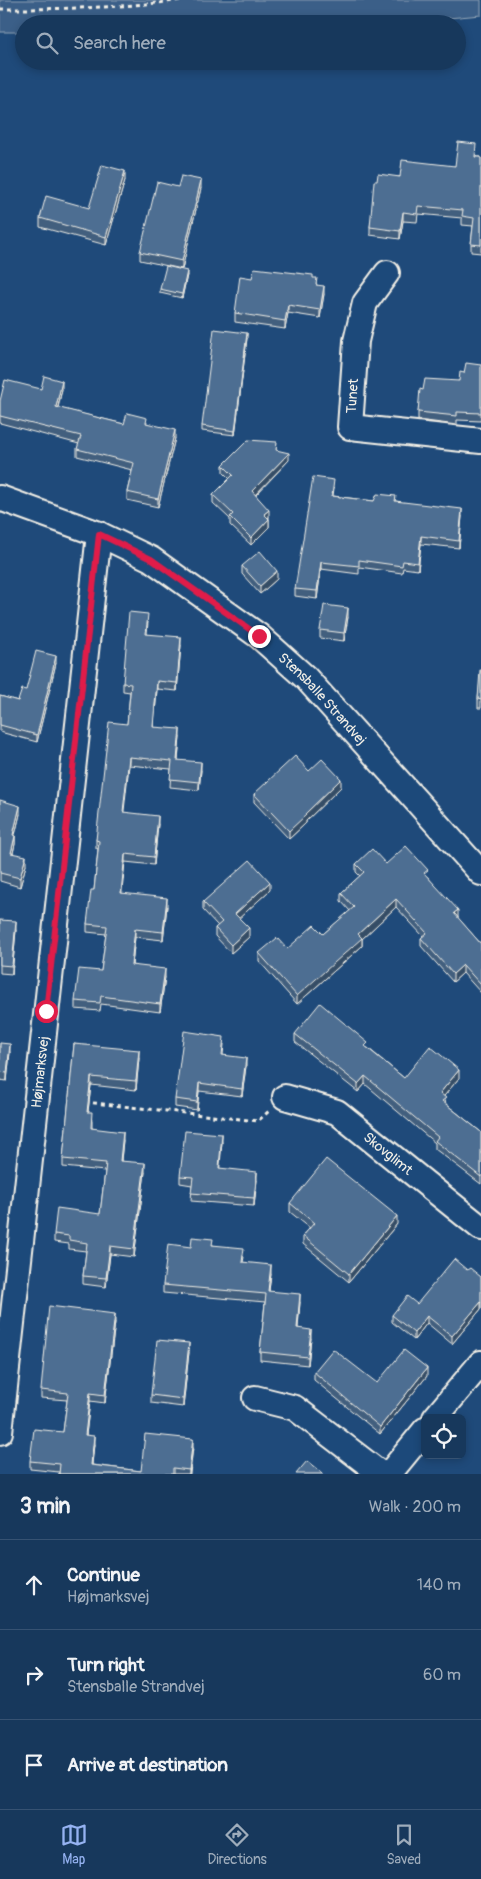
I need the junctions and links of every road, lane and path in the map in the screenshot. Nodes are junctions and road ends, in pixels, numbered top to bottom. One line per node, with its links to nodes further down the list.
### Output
1 (182, 0): 2 (path)
2 (0, 9)
3 (387, 273): 4 (street, Tunet)
4 (481, 441)
5 (0, 498): 6 (street, Stensballe Strandvej)
6 (99, 534): 7 (street, Stensballe Strandvej); 14 (street, Højmarksvej)
7 (481, 873)
8 (285, 1098): 9 (path); 10 (street, Skovglimt)
9 (75, 1101)
10 (481, 1228)
11 (481, 1363): 13 (street)
12 (255, 1398): 16 (street)
13 (438, 1414)
14 (0, 1432)
15 (421, 1435): 17 (street)
16 (381, 1474)
17 (388, 1474)

